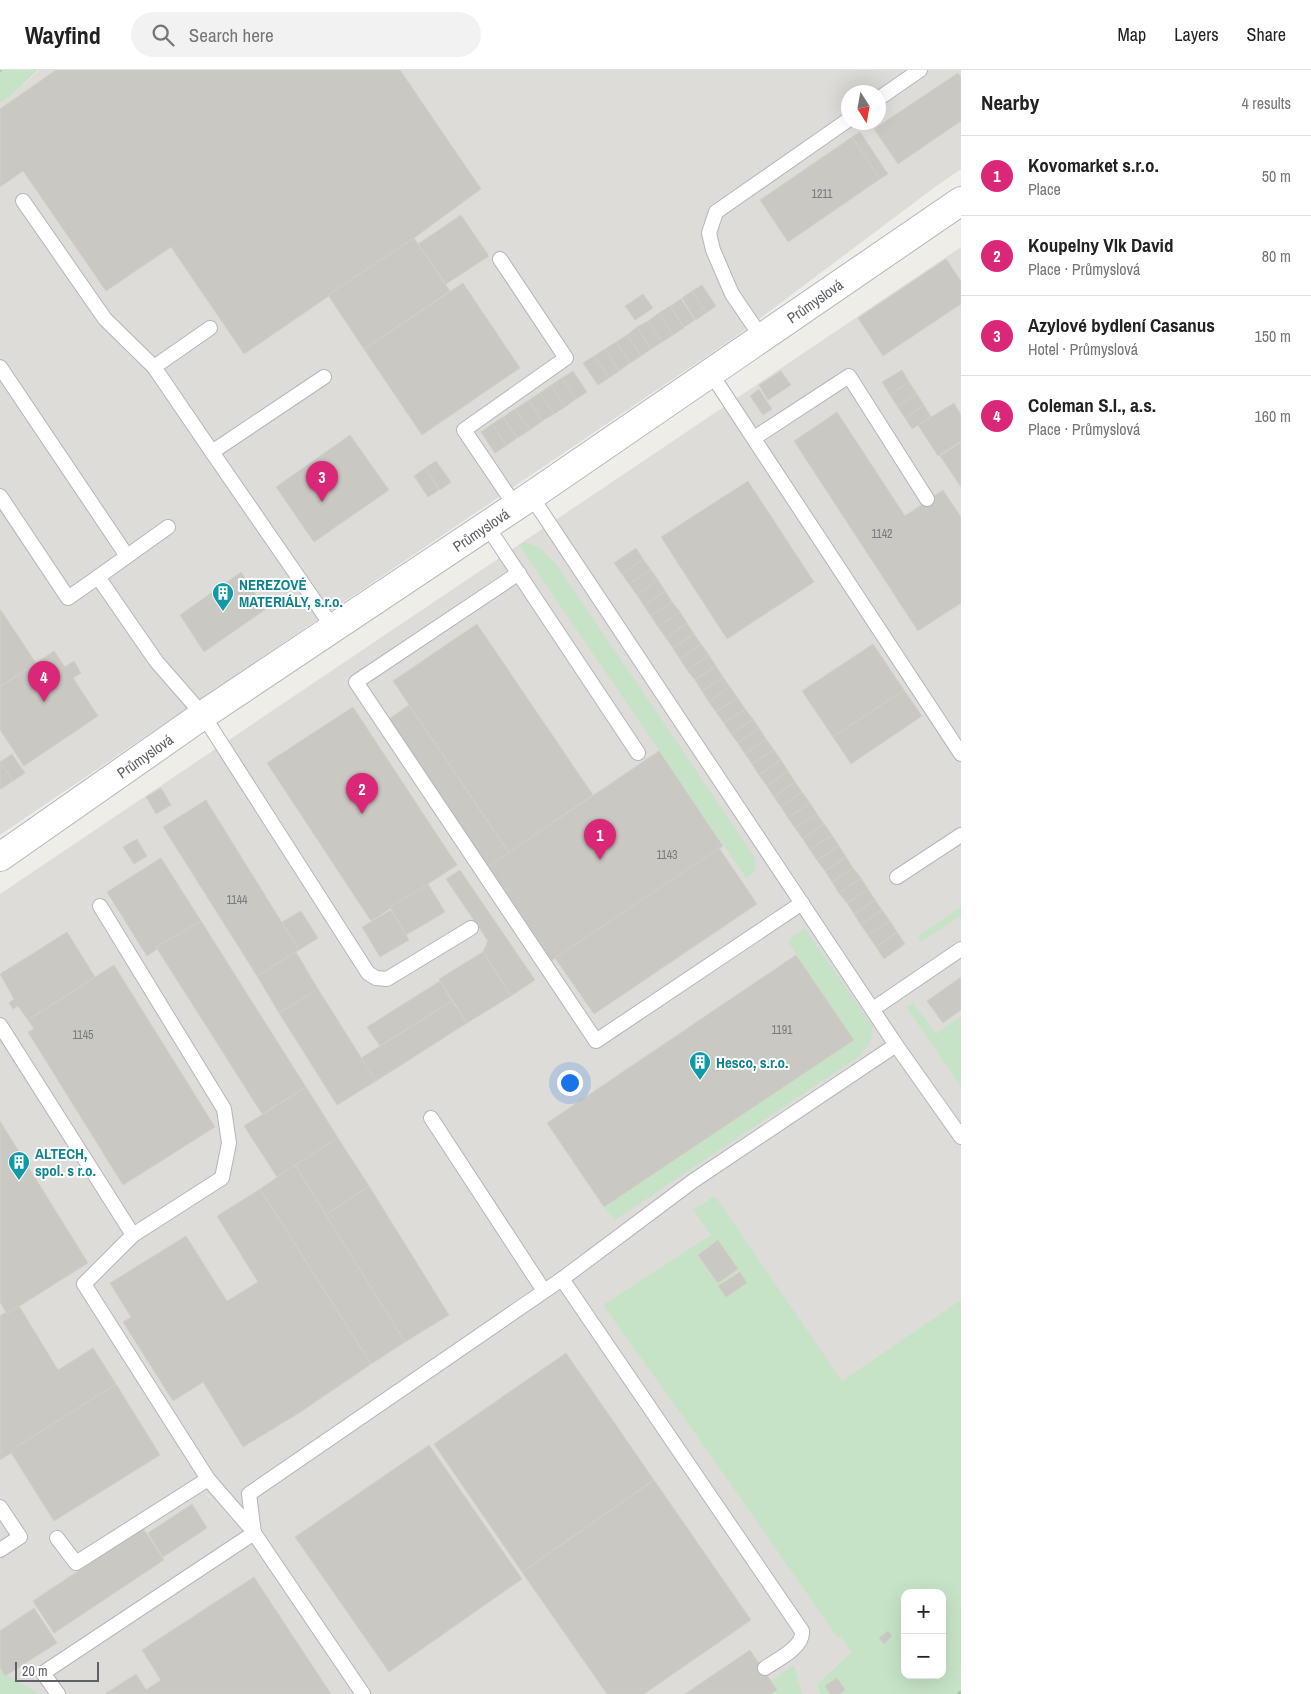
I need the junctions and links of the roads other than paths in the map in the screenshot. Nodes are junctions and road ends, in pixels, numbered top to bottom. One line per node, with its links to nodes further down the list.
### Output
1 (920, 70): 2 (lane)
2 (886, 93)
3 (841, 125): 8 (lane)
4 (23, 201): 10 (lane)
5 (961, 201): 8 (street, Průmyslová)
6 (500, 259): 17 (lane)
7 (210, 328): 10 (lane)
8 (762, 338): 11 (street, Průmyslová)
9 (0, 367): 20 (lane)
10 (154, 367): 14 (lane)
11 (710, 372): 13 (lane); 17 (street, Průmyslová)
12 (324, 377): 14 (lane)
13 (754, 438): 16 (lane); 25 (lane)
14 (212, 452): 23 (lane)
15 (0, 496): 22 (lane)
16 (927, 499)
17 (523, 502): 18 (street, Průmyslová); 30 (lane)
18 (487, 526): 21 (lane); 23 (street, Průmyslová)
19 (168, 527): 20 (lane)
20 (127, 556): 22 (lane)
21 (519, 573): 26 (lane); 30 (lane)
22 (98, 577): 24 (lane)
23 (334, 629): 24 (street, Průmyslová)
24 (203, 715): 28 (street, Průmyslová); 32 (lane)
25 (960, 749)
26 (638, 753)
27 (961, 835): 29 (lane)
28 (0, 857)
29 (897, 877)
30 (802, 903): 34 (lane)
31 (100, 906): 39 (lane)
32 (471, 928)
33 (961, 949): 34 (lane)
34 (873, 1009): 36 (lane)
35 (0, 1025): 39 (lane)
36 (896, 1045): 38 (lane); 40 (lane)
37 (431, 1118): 41 (lane)
38 (961, 1137)
39 (133, 1234): 42 (lane)
40 (562, 1279): 41 (lane); 47 (lane)
41 (544, 1291): 44 (lane)
42 (208, 1479): 44 (lane); 45 (lane)
43 (0, 1507): 46 (lane)
44 (254, 1533): 48 (lane); 49 (lane)
45 (57, 1538)
46 (0, 1550)
47 (765, 1668)
48 (58, 1694)
49 (363, 1694)

